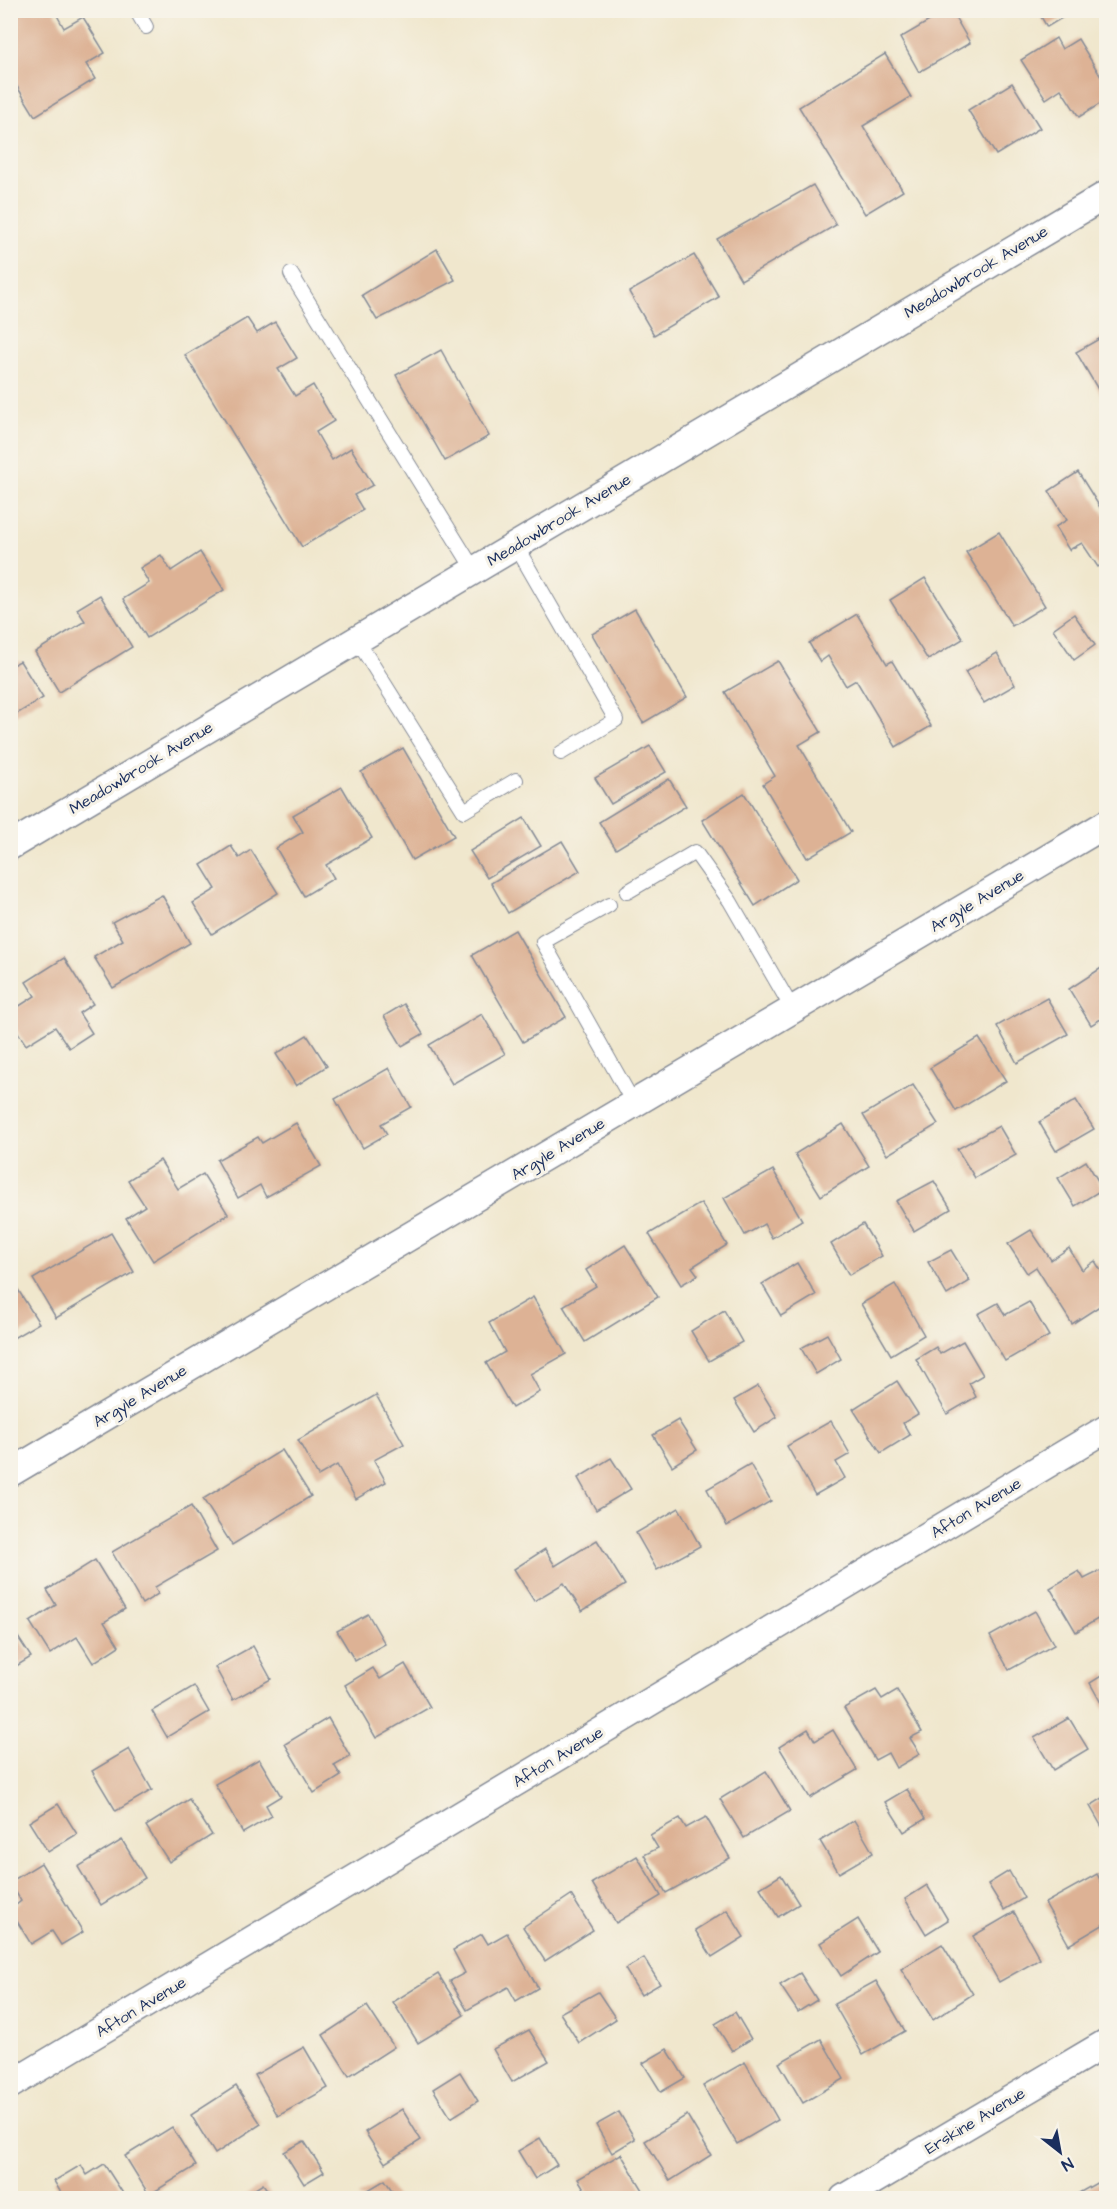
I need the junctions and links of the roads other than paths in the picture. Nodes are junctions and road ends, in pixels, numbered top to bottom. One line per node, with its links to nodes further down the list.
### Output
1 (136, 10): 2 (lane)
2 (146, 27)
3 (1107, 195): 5 (street, Meadowbrook Avenue)
4 (291, 274): 6 (lane)
5 (516, 546): 6 (street, Meadowbrook Avenue); 8 (lane)
6 (474, 570): 7 (street, Meadowbrook Avenue)
7 (357, 640): 9 (lane); 11 (street, Meadowbrook Avenue)
8 (561, 753)
9 (516, 780)
10 (1107, 824): 14 (street, Argyle Avenue)
11 (10, 846)
12 (627, 892): 14 (lane)
13 (609, 905): 15 (lane)
14 (793, 1010): 15 (street, Argyle Avenue)
15 (634, 1104): 17 (street, Argyle Avenue)
16 (1107, 1429): 19 (street, Afton Avenue)
17 (10, 1473)
18 (1107, 2043): 20 (street, Erskine Avenue)
19 (10, 2085)
20 (844, 2199)

